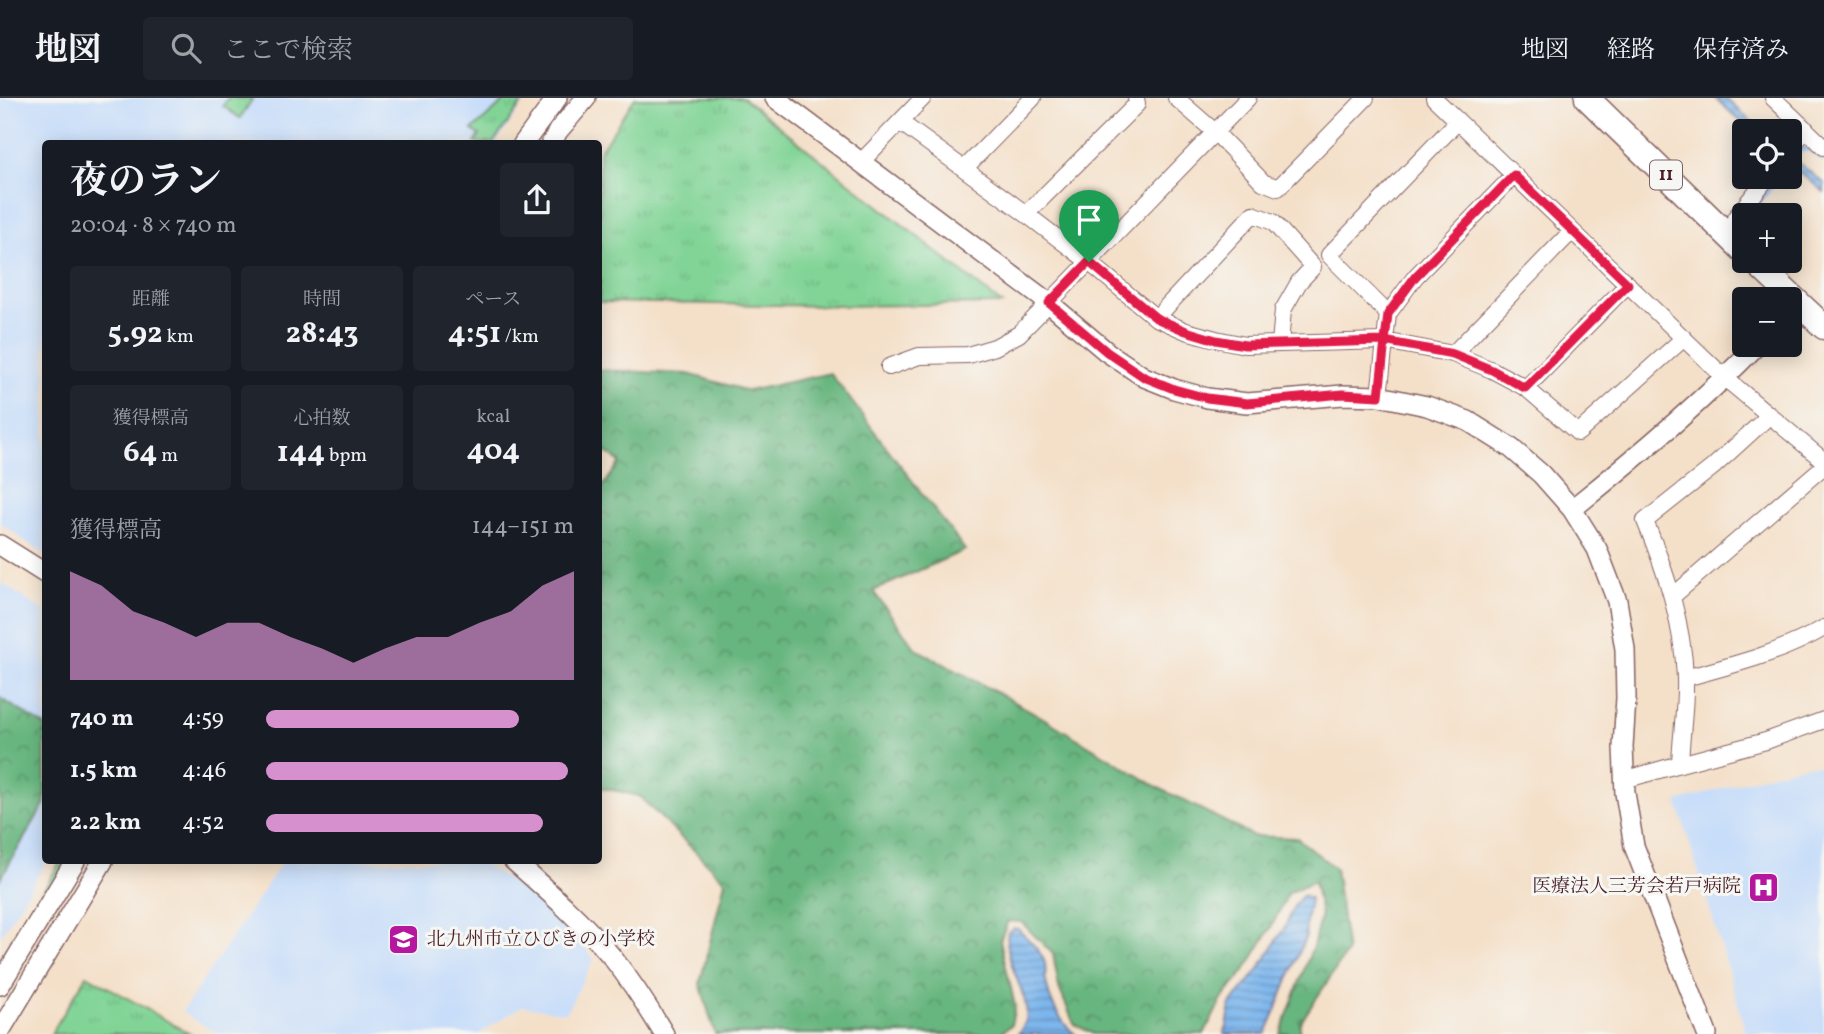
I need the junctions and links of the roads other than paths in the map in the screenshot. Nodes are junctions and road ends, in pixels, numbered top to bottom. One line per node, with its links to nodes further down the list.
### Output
1 (557, 98): 19 (street)
2 (586, 98): 20 (street)
3 (775, 98): 22 (street)
4 (923, 98): 15 (street)
5 (1033, 98): 23 (street)
6 (1136, 98): 25 (street)
7 (1176, 98): 17 (street)
8 (1248, 98): 17 (street)
9 (1366, 98): 17 (street)
10 (1434, 98): 14 (street)
11 (1587, 98): 28 (main road, 11)
12 (1611, 98): 26 (main road, 11)
13 (1773, 98): 16 (street)
14 (1458, 121): 24 (street); 35 (street)
15 (900, 122): 22 (street); 23 (street)
16 (1806, 130): 18 (street); 21 (street)
17 (1215, 132): 29 (street)
18 (1802, 135)
19 (526, 140)
20 (553, 140)
21 (1824, 147)
22 (861, 162): 34 (street)
23 (965, 168): 25 (street)
24 (1514, 175): 27 (street); 35 (street)
25 (1026, 214): 29 (street)
26 (1732, 215)
27 (1572, 231): 32 (street); 41 (street)
28 (1732, 238)
29 (1089, 262): 34 (street); 36 (street)
30 (1769, 273): 33 (main road)
31 (1786, 273): 33 (main road)
32 (1628, 284): 38 (street); 45 (street)
33 (1805, 302): 37 (main road)
34 (1049, 303): 43 (street); 46 (street)
35 (1388, 314): 39 (street)
36 (1156, 318): 40 (street); 40 (street)
37 (1824, 327)
38 (1684, 338): 44 (street); 45 (street)
39 (1384, 341): 40 (street); 41 (street); 46 (street)
40 (1280, 344)
41 (1453, 354): 45 (street)
42 (1746, 357): 44 (street)
43 (889, 366)
44 (1726, 378): 47 (street); 49 (street)
45 (1525, 388)
46 (1379, 396): 49 (street)
47 (1770, 415): 48 (street); 52 (street)
48 (1824, 463): 52 (street)
49 (1573, 509): 57 (street)
50 (0, 545): 51 (street)
51 (42, 571)
52 (1673, 596): 54 (street)
53 (1824, 628): 54 (street)
54 (1685, 678): 56 (street)
55 (1824, 720): 56 (street)
56 (1680, 764): 57 (street)
57 (1624, 780): 64 (street)
58 (73, 864): 61 (street)
59 (101, 864): 62 (street)
60 (517, 864): 63 (street)
61 (0, 985)
62 (0, 1031)
63 (664, 1034)
64 (1707, 1034)

